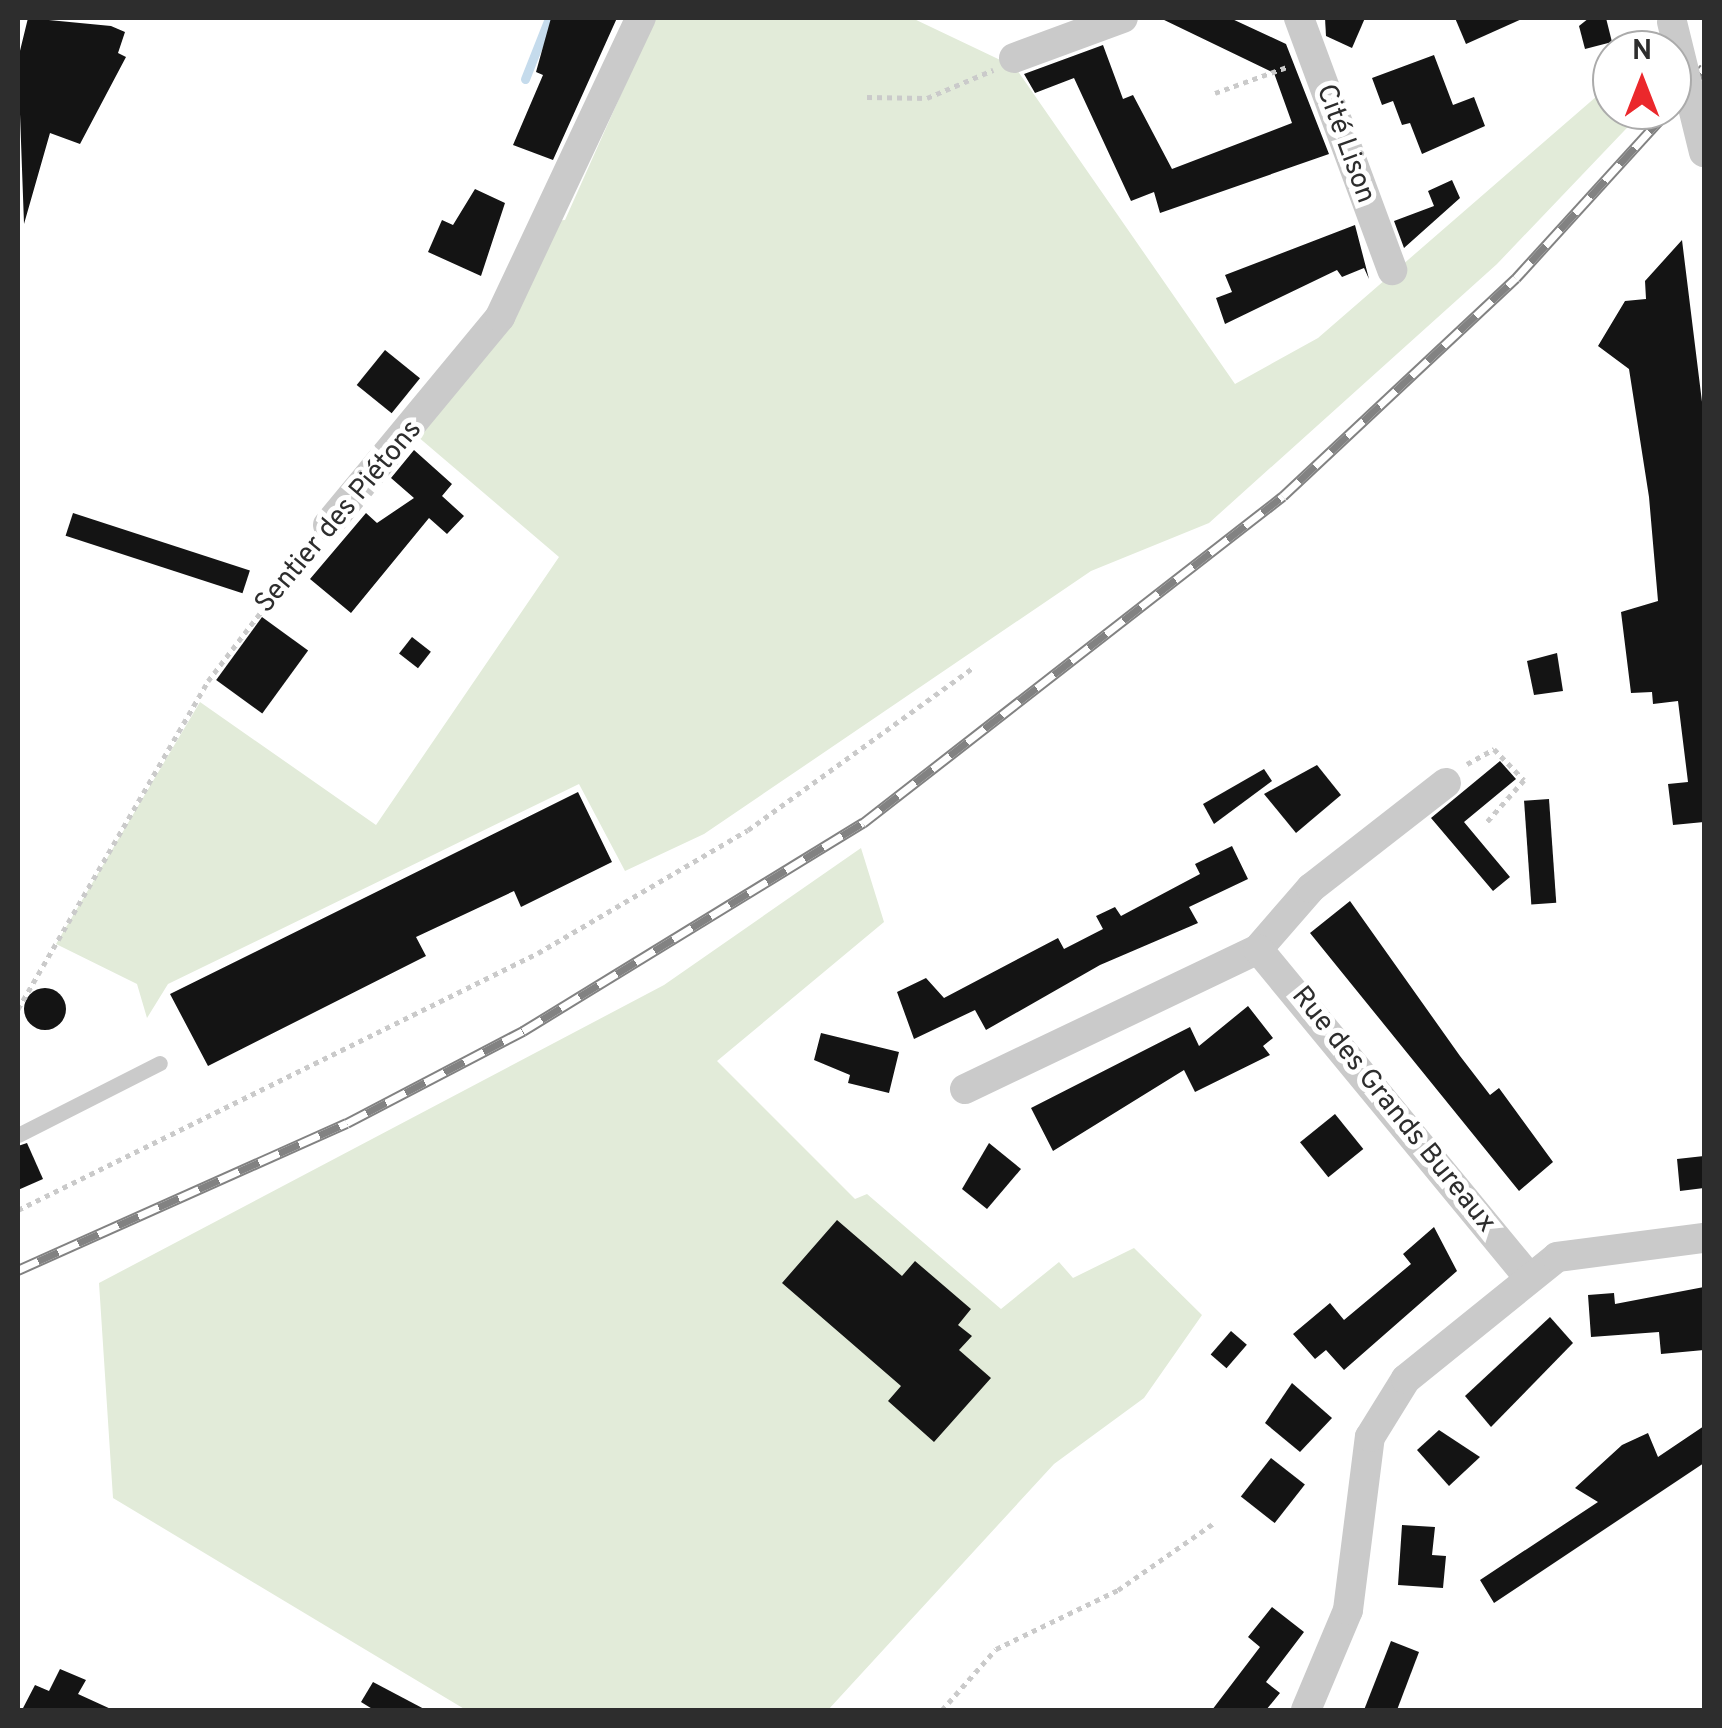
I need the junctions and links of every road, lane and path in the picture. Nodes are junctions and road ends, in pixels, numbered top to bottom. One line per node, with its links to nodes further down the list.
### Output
1 (642, 18): 11 (street, Sentier des Piétons)
2 (1123, 18): 6 (street)
3 (1299, 18): 5 (street, Cité Lison)
4 (1671, 20): 9 (street, bridge)
5 (1312, 55): 7 (path); 10 (street, Cité Lison)
6 (1014, 58): 8 (path)
7 (1216, 93)
8 (868, 97)
9 (1704, 152)
10 (1392, 270)
11 (328, 525): 16 (path, Sentier des Piétons)
12 (974, 667): 20 (path)
13 (1446, 783): 14 (path); 15 (street)
14 (1486, 824)
15 (1258, 949): 18 (street); 22 (street, Rue des Grands Bureaux)
16 (18, 1008)
17 (160, 1063): 19 (lane)
18 (966, 1089)
19 (18, 1135)
20 (18, 1210)
21 (1704, 1238): 22 (street)
22 (1526, 1274): 25 (street)
23 (1214, 1523): 24 (path)
24 (942, 1710)
25 (1306, 1710)

